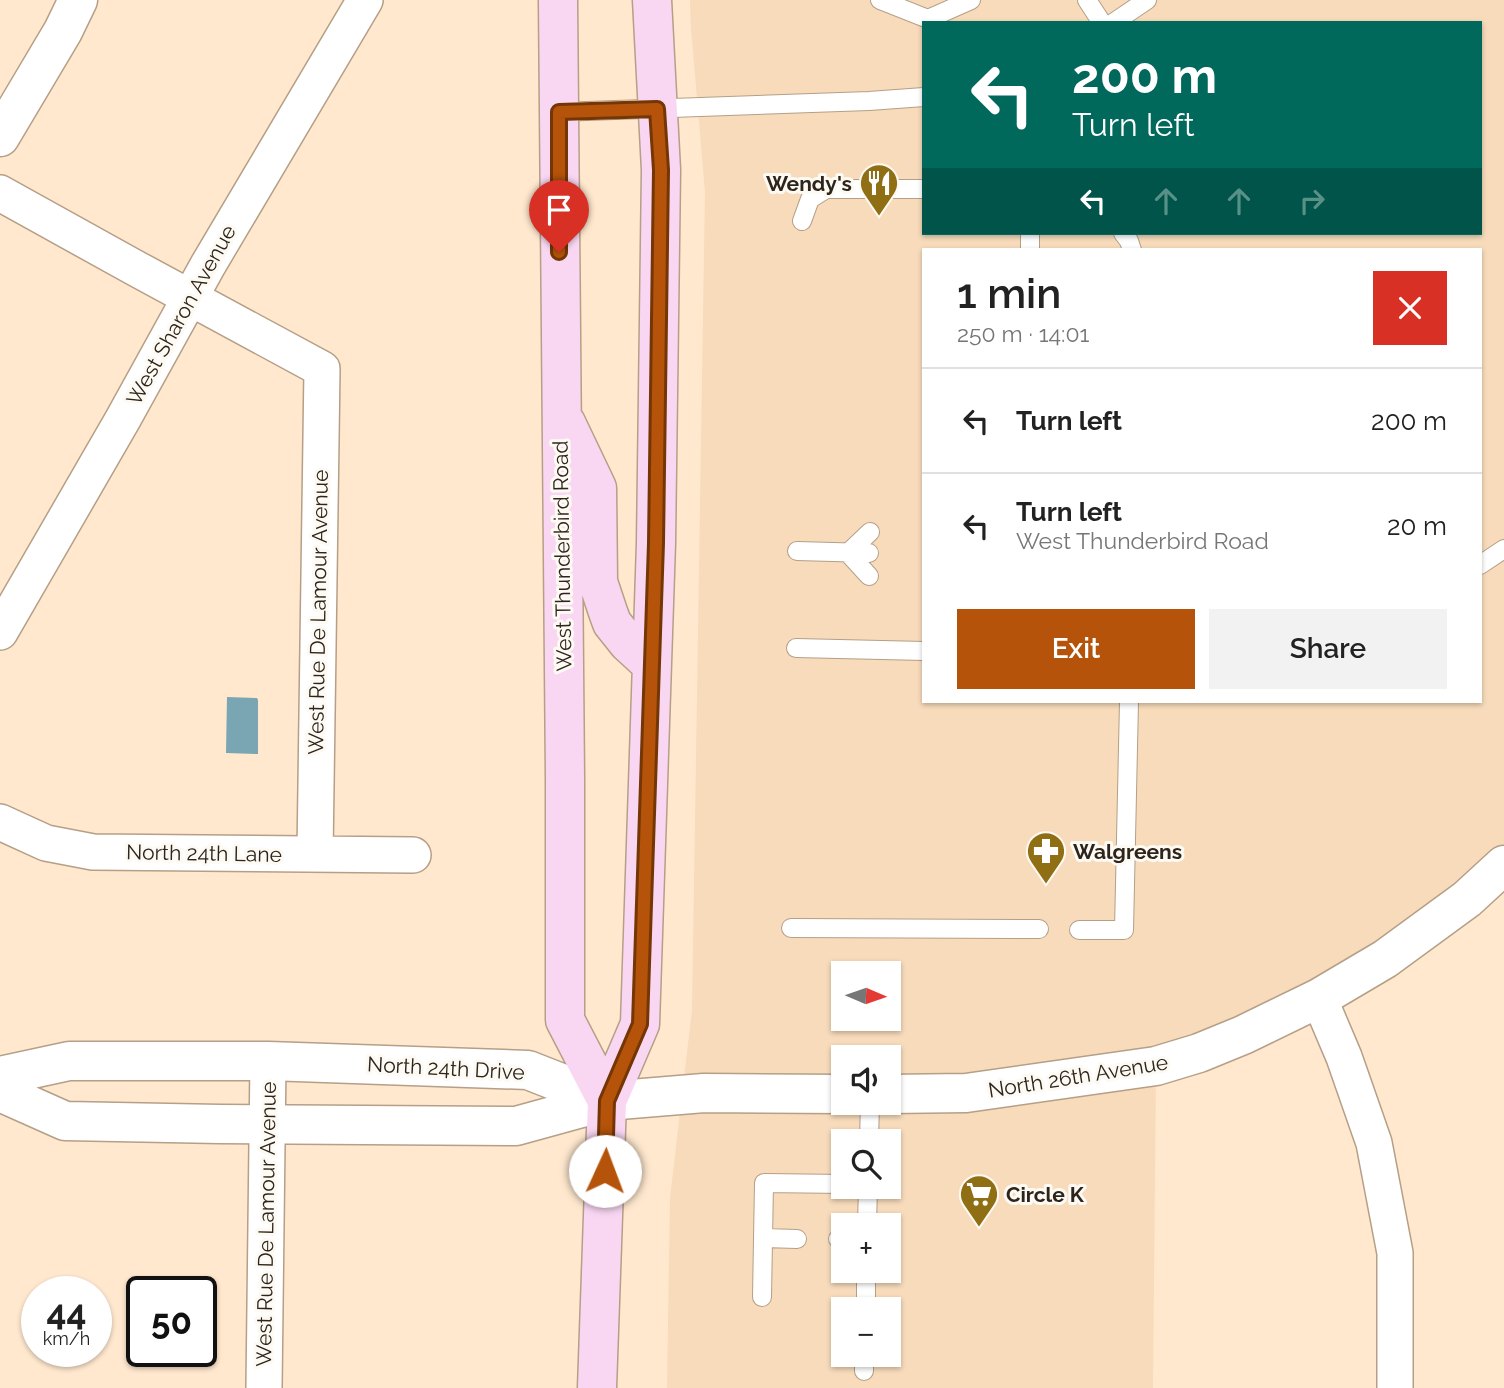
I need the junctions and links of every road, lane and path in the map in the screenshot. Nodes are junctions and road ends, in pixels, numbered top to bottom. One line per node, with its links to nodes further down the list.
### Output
1 (78, 0): 16 (street)
2 (365, 0): 20 (street, West Sharon Avenue)
3 (558, 0): 15 (main road, West Thunderbird Road)
4 (652, 0): 14 (main road, West Thunderbird Road)
5 (880, 0): 10 (lane)
6 (913, 0): 10 (lane)
7 (971, 0): 10 (lane)
8 (1087, 0): 11 (lane)
9 (1147, 0): 12 (lane)
10 (944, 12)
11 (1101, 21)
12 (1116, 21)
13 (922, 97): 14 (lane)
14 (657, 109): 15 (lane); 32 (main road, West Thunderbird Road)
15 (559, 112): 21 (main road, West Thunderbird Road)
16 (0, 136)
17 (922, 189): 19 (lane)
18 (0, 193): 20 (street)
19 (802, 221)
20 (190, 298): 29 (street, West Sharon Avenue); 35 (street, West Rue De Lamour Avenue)
21 (560, 410): 32 (main road); 47 (main road, West Thunderbird Road)
22 (870, 532): 25 (lane)
23 (1504, 549): 27 (lane)
24 (797, 551): 25 (lane)
25 (848, 552): 26 (lane); 28 (lane)
26 (870, 553)
27 (1482, 564)
28 (869, 576)
29 (0, 632)
30 (796, 648): 31 (lane)
31 (922, 650)
32 (652, 665): 47 (main road, West Thunderbird Road)
33 (1129, 703): 40 (lane)
34 (0, 822): 35 (street, North 24th Lane)
35 (315, 854): 36 (street, North 24th Lane)
36 (413, 855)
37 (1504, 865): 41 (street, North 26th Avenue)
38 (791, 928): 39 (lane)
39 (1039, 929)
40 (1079, 930)
41 (1319, 998): 46 (street, North 26th Avenue); 55 (street)
42 (268, 1061): 43 (street, North 24th Drive); 47 (street, North 24th Drive); 48 (street, West Rue De Lamour Avenue)
43 (0, 1076)
44 (0, 1092): 48 (street)
45 (831, 1094): 47 (street)
46 (901, 1094)
47 (607, 1101): 48 (street); 54 (main road, West Thunderbird Road)
48 (267, 1124): 53 (street, West Rue De Lamour Avenue)
49 (831, 1184): 50 (lane)
50 (764, 1238): 51 (lane); 52 (lane)
51 (797, 1239)
52 (762, 1297)
53 (264, 1388)
54 (597, 1388)
55 (1395, 1388)

